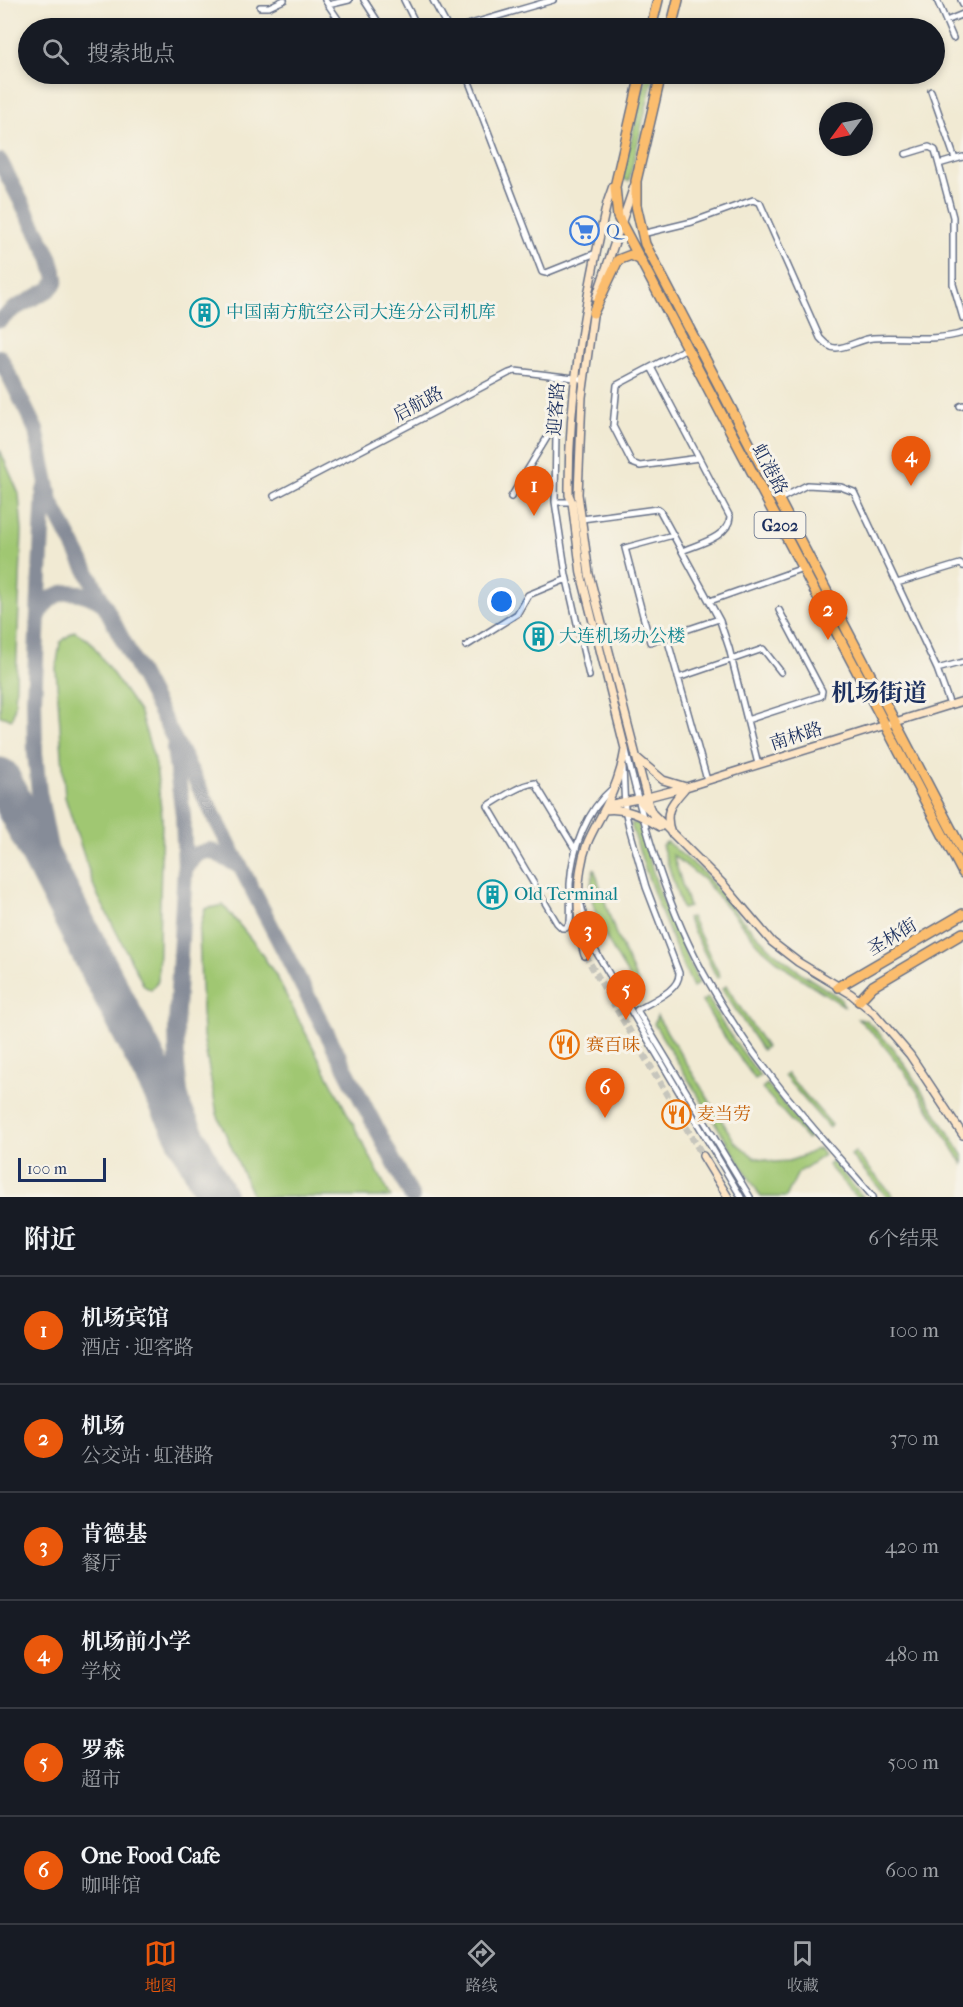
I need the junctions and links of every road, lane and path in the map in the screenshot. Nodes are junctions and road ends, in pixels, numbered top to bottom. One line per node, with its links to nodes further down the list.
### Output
1 (284, 0): 11 (street)
2 (349, 0): 10 (street)
3 (364, 0): 14 (street)
4 (404, 0): 15 (street)
5 (433, 0): 16 (street)
6 (553, 0): 17 (street)
7 (658, 0): 18 (highway)
8 (678, 0): 19 (highway)
9 (937, 0): 20 (street)
10 (326, 3): 13 (street)
11 (260, 7)
12 (963, 14): 21 (street)
13 (337, 18)
14 (376, 18)
15 (413, 18)
16 (443, 18)
17 (491, 18)
18 (654, 18)
19 (674, 18)
20 (945, 18)
21 (946, 21): 22 (street)
22 (953, 38)
23 (470, 84): 35 (street)
24 (639, 84): 32 (highway, 迎客路 / G202)
25 (659, 84): 31 (highway, 迎客路 / G202)
26 (931, 91): 29 (street)
27 (906, 154): 30 (street)
28 (963, 157): 29 (street)
29 (955, 159): 30 (street)
30 (939, 164): 38 (street)
31 (638, 172): 33 (main road, 迎客路); 34 (highway, 虹港路 / G202)
32 (618, 173): 33 (highway, 虹港路 / G202); 35 (main road, 迎客路)
33 (621, 222): 36 (highway, 虹港路 / G202); 37 (main road, 迎客路)
34 (642, 234): 39 (street); 47 (highway, 虹港路 / G202)
35 (596, 253): 42 (main road, 迎客路)
36 (642, 261): 37 (highway); 40 (highway, 虹港路 / G202)
37 (593, 313): 43 (main road, 迎客路)
38 (963, 318)
39 (963, 335)
40 (687, 348): 41 (street); 54 (highway, 虹港路 / G202)
41 (651, 367): 44 (street); 44 (street)
42 (574, 378): 43 (street, 启航路); 45 (street, 启航路); 49 (main road, 迎客路)
43 (584, 379): 50 (main road, 迎客路)
44 (699, 458): 52 (street)
45 (274, 496)
46 (511, 496): 48 (street)
47 (778, 500): 56 (street); 71 (highway, 虹港路 / G202)
48 (555, 502): 49 (street); 55 (street)
49 (572, 502): 72 (main road, 迎客路)
50 (582, 519): 51 (street); 73 (main road, 迎客路)
51 (673, 535): 52 (street); 59 (street)
52 (682, 551): 57 (street)
53 (963, 566): 56 (street)
54 (803, 568): 57 (street); 71 (highway, 虹港路 / G202)
55 (567, 579): 61 (street); 66 (street)
56 (897, 583): 64 (street)
57 (710, 601): 59 (street)
58 (779, 610): 70 (street)
59 (719, 619): 62 (street)
60 (669, 645): 67 (street)
61 (466, 646)
62 (732, 659): 65 (street); 67 (street); 70 (street)
63 (963, 662): 64 (street)
64 (937, 669): 69 (street)
65 (780, 672)
66 (589, 676)
67 (678, 678): 76 (street)
68 (963, 700): 69 (main road, 南林路)
69 (950, 705): 71 (main road, 南林路)
70 (747, 720): 75 (street)
71 (889, 722): 75 (main road, 南林路); 87 (highway, 虹港路 / G202); 88 (highway, 虹港路 / G202)
72 (625, 749): 74 (main road); 80 (street)
73 (636, 757): 78 (main road); 79 (main road, 迎客路)
74 (622, 764): 77 (main road); 81 (street)
75 (758, 764): 76 (main road, 南林路)
76 (707, 780): 78 (main road, 南林路)
77 (614, 787): 82 (main road); 86 (street)
78 (686, 787): 79 (main road, 南林路); 85 (main road)
79 (646, 797): 80 (main road, 南林路); 83 (main road, 迎客路)
80 (638, 799): 81 (main road, 南林路); 83 (main road); 84 (street)
81 (625, 806): 82 (main road, 南林路); 84 (main road); 99 (street)
82 (606, 807): 89 (main road)
83 (653, 815): 85 (main road)
84 (644, 817): 85 (main road); 100 (street)
85 (672, 835): 93 (main road)
86 (575, 849): 86 (street)
87 (963, 852)
88 (963, 873)
89 (579, 898): 92 (main road); 98 (street)
90 (963, 914): 93 (highway, 圣林街)
91 (963, 933): 94 (highway, 圣林街)
92 (585, 955)
93 (838, 987): 94 (main road)
94 (859, 1000): 95 (main road)
95 (963, 1135)
96 (704, 1156): 97 (main road)
97 (728, 1197)
98 (741, 1197)
99 (750, 1197)
100 (873, 1197)

